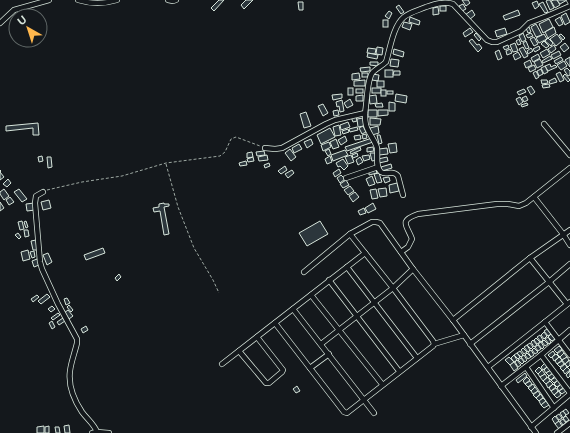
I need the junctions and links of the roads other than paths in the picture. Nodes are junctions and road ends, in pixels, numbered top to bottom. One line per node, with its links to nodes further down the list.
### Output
1 (49, 0): 7 (street)
2 (78, 0): 3 (street)
3 (117, 0)
4 (168, 0): 5 (street)
5 (176, 0)
6 (570, 6): 8 (street)
7 (0, 23)
8 (365, 113): 10 (street); 12 (street)
9 (544, 124): 11 (street)
10 (265, 148)
11 (570, 154)
12 (378, 167): 14 (street); 16 (street)
13 (570, 168): 17 (street)
14 (346, 178)
15 (43, 192): 66 (street)
16 (403, 195)
17 (534, 197): 20 (street); 22 (street)
18 (570, 230): 20 (street)
19 (350, 234): 22 (street); 23 (street); 28 (street)
20 (563, 234): 21 (street); 24 (street)
21 (570, 245)
22 (401, 252): 27 (street)
23 (365, 253): 26 (street); 31 (street)
24 (530, 258): 30 (street); 37 (street)
25 (570, 264): 30 (street)
26 (347, 267): 29 (street); 33 (street)
27 (413, 269): 31 (street); 37 (street)
28 (304, 272)
29 (329, 280): 32 (street); 36 (street)
30 (549, 282): 34 (street); 47 (street)
31 (393, 288): 33 (street); 46 (street)
32 (311, 295): 35 (street); 40 (street)
33 (374, 302): 36 (street); 52 (street)
34 (568, 303): 38 (street)
35 (294, 309): 39 (street); 45 (street)
36 (357, 316): 40 (street); 57 (street)
37 (453, 320): 42 (street)
38 (545, 322): 44 (street); 54 (street)
39 (275, 323): 43 (street); 56 (street)
40 (339, 330): 45 (street); 58 (street)
41 (570, 330): 44 (street)
42 (464, 335): 46 (street); 47 (street)
43 (257, 337): 48 (street); 48 (street)
44 (558, 339): 50 (street); 51 (street)
45 (321, 344): 49 (street)
46 (434, 344): 52 (street)
47 (470, 344): 54 (street)
48 (239, 351): 53 (street)
49 (328, 354): 56 (street); 61 (street)
50 (541, 355): 55 (street); 60 (street)
51 (570, 355)
52 (417, 358): 57 (street)
53 (222, 364)
54 (488, 367): 59 (street)
55 (526, 367): 59 (street); 62 (street)
56 (310, 368): 61 (street)
57 (399, 371): 58 (street)
58 (382, 384): 61 (street)
59 (501, 386): 65 (street)
60 (570, 394): 62 (street)
61 (363, 400): 63 (street)
62 (554, 408): 65 (street)
63 (374, 413)
64 (570, 423): 69 (street)
65 (531, 427): 68 (street)
66 (95, 432): 67 (street)
67 (109, 433)
68 (536, 433)
69 (557, 433)

